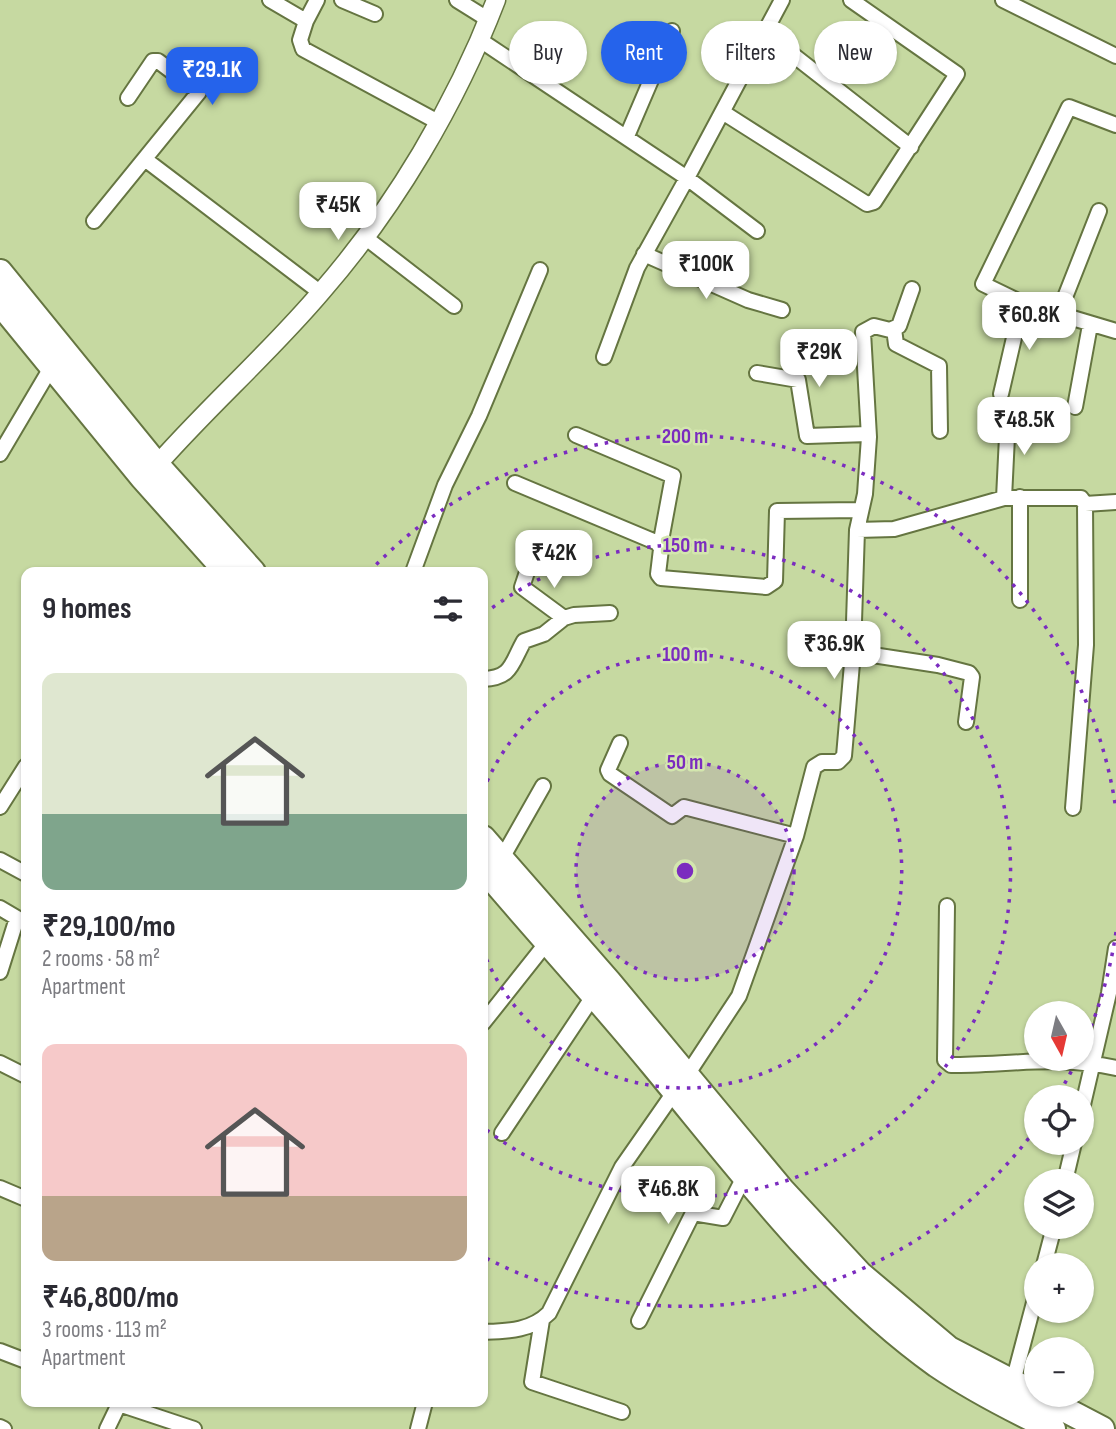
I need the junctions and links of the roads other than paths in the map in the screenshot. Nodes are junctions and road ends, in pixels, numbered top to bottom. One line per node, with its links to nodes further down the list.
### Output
1 (270, 0): 12 (street)
2 (317, 0): 12 (street)
3 (342, 0): 10 (street)
4 (457, 0): 11 (street)
5 (496, 0): 11 (street)
6 (782, 0): 13 (street)
7 (851, 0): 9 (street)
8 (1003, 0): 15 (street)
9 (867, 4): 24 (street)
10 (375, 14)
11 (489, 20): 14 (street)
12 (306, 21): 21 (street)
13 (771, 21)
14 (480, 40): 21 (street); 23 (street)
15 (1116, 56)
16 (800, 60): 24 (street)
17 (649, 84): 23 (street)
18 (739, 84): 20 (street)
19 (128, 98): 25 (street)
20 (724, 113): 24 (street); 26 (street)
21 (438, 122): 30 (street)
22 (1116, 125): 37 (street)
23 (627, 135): 26 (street)
24 (911, 147)
25 (146, 160): 28 (street); 35 (street)
26 (687, 178): 29 (street); 31 (street)
27 (1099, 211): 40 (street)
28 (94, 221)
29 (757, 231)
30 (366, 237): 35 (street); 38 (street)
31 (644, 254): 39 (street); 44 (street)
32 (540, 270): 66 (street)
33 (0, 272): 54 (highway)
34 (912, 289): 42 (street)
35 (321, 293): 54 (street)
36 (0, 303): 45 (highway)
37 (1022, 303): 40 (street); 47 (street)
38 (454, 306)
39 (782, 310)
40 (1058, 315): 41 (street)
41 (1090, 324): 43 (street); 48 (street)
42 (894, 329): 50 (street); 51 (street)
43 (1116, 331)
44 (604, 357)
45 (52, 366): 53 (street); 54 (highway)
46 (757, 373): 51 (street)
47 (1001, 394)
48 (1075, 407)
49 (1008, 416): 57 (street)
50 (940, 431)
51 (868, 434): 60 (street)
52 (576, 435): 62 (street)
53 (0, 454)
54 (151, 472): 64 (highway); 65 (highway)
55 (515, 483): 62 (street)
56 (1020, 497): 57 (street); 59 (street); 67 (street)
57 (1004, 498): 61 (street)
58 (1116, 502): 59 (street)
59 (1085, 504): 77 (street)
60 (860, 510): 61 (street); 62 (street)
61 (858, 530): 70 (street)
62 (660, 546)
63 (529, 566): 69 (street)
64 (223, 567)
65 (248, 567)
66 (414, 567)
67 (1020, 600)
68 (610, 613): 69 (street)
69 (564, 618): 71 (street)
70 (853, 652): 72 (street); 78 (street)
71 (488, 679)
72 (966, 722)
73 (620, 743): 78 (street)
74 (21, 774): 76 (street)
75 (543, 786): 80 (street)
76 (0, 807)
77 (1073, 808)
78 (796, 836): 96 (street)
79 (0, 860): 81 (street)
80 (492, 864): 84 (highway); 96 (highway)
81 (21, 871)
82 (947, 906): 91 (street)
83 (0, 908): 86 (street)
84 (548, 941): 88 (highway); 89 (street)
85 (1116, 948): 87 (street)
86 (0, 972)
87 (1113, 994): 90 (street)
88 (594, 995): 96 (highway); 97 (street)
89 (488, 1017)
90 (1094, 1056)
91 (1024, 1061)
92 (0, 1063): 95 (street)
93 (1094, 1063): 94 (street)
94 (1116, 1068)
95 (21, 1074)
96 (681, 1083): 98 (highway); 101 (street); 107 (highway)
97 (502, 1133)
98 (745, 1175): 102 (street); 117 (highway)
99 (0, 1188): 100 (street)
100 (21, 1197)
101 (542, 1320): 104 (street); 113 (street)
102 (639, 1321)
103 (1029, 1323): 107 (street)
104 (488, 1332)
105 (0, 1351): 106 (street)
106 (21, 1359)
107 (1013, 1382): 108 (highway)
108 (1024, 1388)
109 (118, 1407): 114 (street)
110 (131, 1407): 115 (street)
111 (424, 1407): 116 (street)
112 (1059, 1407): 118 (highway)
113 (622, 1412)
114 (107, 1429)
115 (194, 1429)
116 (418, 1429)
117 (1053, 1429)
118 (1102, 1429)

